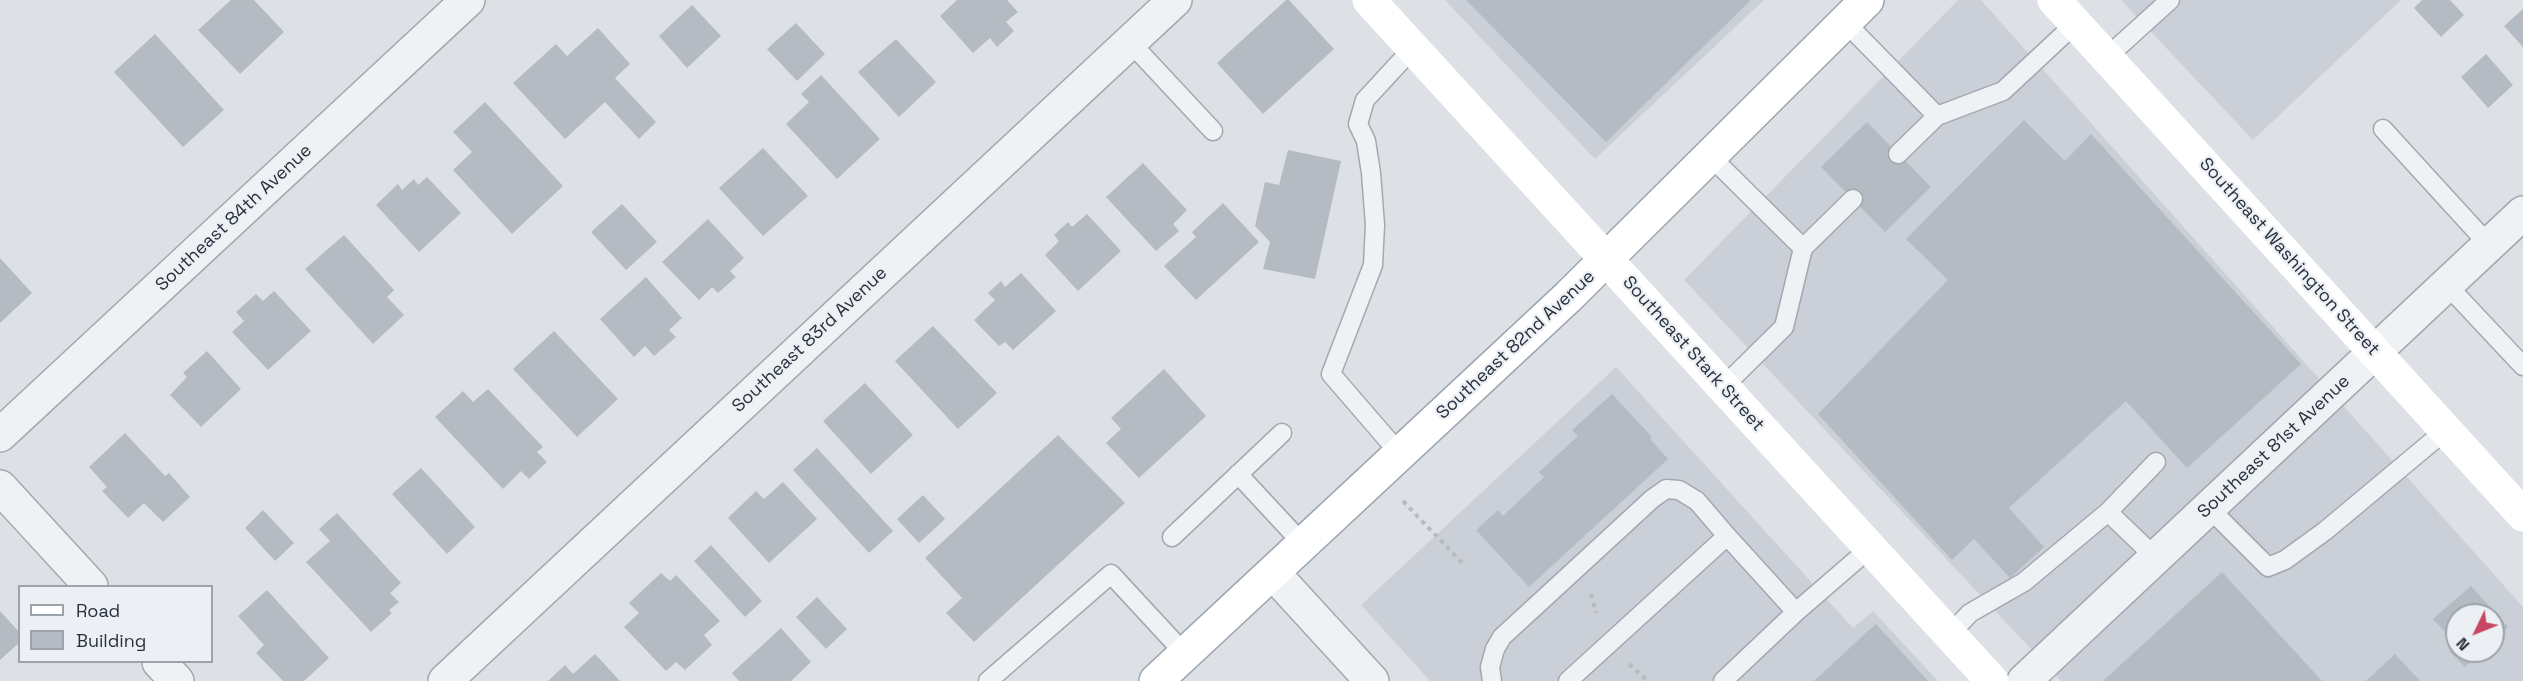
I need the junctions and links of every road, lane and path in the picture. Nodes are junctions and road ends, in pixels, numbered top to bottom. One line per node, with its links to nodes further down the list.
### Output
1 (468, 0): 27 (street, Southeast 84th Avenue)
2 (1175, 0): 8 (street, Southeast 83rd Avenue)
3 (1370, 0): 9 (main road, Southeast Stark Street)
4 (2054, 0): 7 (main road, Southeast Washington Street)
5 (2170, 0): 10 (lane)
6 (1856, 11): 11 (lane); 15 (main road, Southeast 82nd Avenue)
7 (2076, 23): 10 (main road, Southeast Washington Street); 11 (lane)
8 (1130, 42): 13 (lane); 48 (street, Southeast 83rd Avenue)
9 (1413, 48): 20 (main road, Southeast Stark Street); 29 (lane)
10 (2107, 57): 22 (main road, Southeast Washington Street)
11 (1937, 116): 14 (lane)
12 (2383, 129): 18 (lane)
13 (1213, 131)
14 (1898, 154)
15 (1710, 156): 19 (lane); 20 (main road, Southeast 82nd Avenue)
16 (1853, 199): 19 (lane)
17 (2523, 213): 18 (street, Southeast 81st Avenue)
18 (2489, 245): 21 (street, Southeast 81st Avenue)
19 (1803, 248): 24 (lane)
20 (1607, 260): 24 (main road, Southeast Stark Street); 29 (main road, Southeast 82nd Avenue)
21 (2447, 285): 22 (street, Southeast 81st Avenue); 23 (lane)
22 (2375, 352): 25 (main road, Southeast Washington Street); 32 (street, Southeast 81st Avenue)
23 (2523, 366)
24 (1723, 387): 38 (main road, Southeast Stark Street)
25 (2446, 430): 32 (lane); 34 (main road, Southeast Washington Street)
26 (1282, 433): 30 (lane)
27 (0, 435)
28 (2156, 462): 33 (lane)
29 (1389, 464): 37 (main road, Southeast 82nd Avenue); 40 (path)
30 (1239, 474): 36 (lane); 37 (lane)
31 (0, 488): 42 (street)
32 (2209, 508): 39 (street, Southeast 81st Avenue)
33 (2108, 512): 39 (lane); 44 (lane)
34 (2523, 515)
35 (1727, 536): 43 (lane); 52 (lane); 53 (lane)
36 (1172, 537)
37 (1303, 544): 41 (main road, Southeast 82nd Avenue)
38 (1870, 548): 43 (lane); 44 (main road, Southeast Stark Street)
39 (2156, 558): 56 (street, Southeast 81st Avenue)
40 (1464, 565)
41 (1273, 573): 45 (main road, Southeast 82nd Avenue); 51 (street)
42 (90, 585)
43 (1796, 612): 54 (lane)
44 (1950, 634): 55 (main road, Southeast Stark Street)
45 (1185, 654): 49 (lane); 50 (main road, Southeast 82nd Avenue)
46 (160, 663): 47 (street)
47 (177, 681)
48 (445, 681)
49 (988, 681)
50 (1156, 681)
51 (1372, 681)
52 (1492, 681)
53 (1568, 681)
54 (1723, 681)
55 (1992, 681)
56 (2024, 681)

